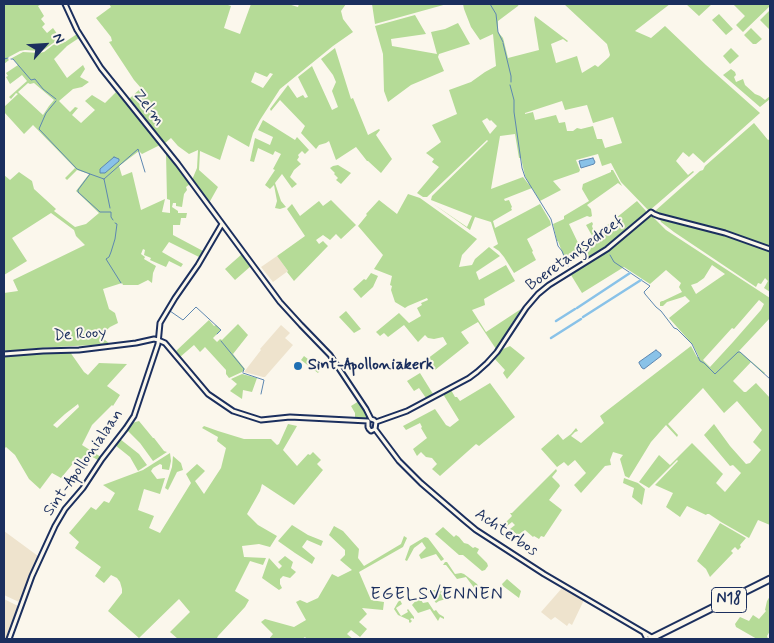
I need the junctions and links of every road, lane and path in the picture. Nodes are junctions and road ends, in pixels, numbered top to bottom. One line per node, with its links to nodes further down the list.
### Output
1 (65, 4): 2 (street, Zelm)
2 (222, 223): 4 (street, Sint-Apollonialaan); 6 (street, Achterbos)
3 (770, 249): 7 (street, Boeretangsedreef)
4 (158, 340): 5 (street, De Rooy); 6 (street); 12 (street, Sint-Apollonialaan)
5 (4, 354)
6 (370, 420): 7 (street, Achterbos); 8 (street, Achterbos)
7 (376, 422): 8 (street)
8 (375, 429): 10 (street, Achterbos)
9 (770, 579): 11 (main road, N18)
10 (644, 632): 11 (street, Achterbos); 11 (street)
11 (654, 638)
12 (8, 639)

